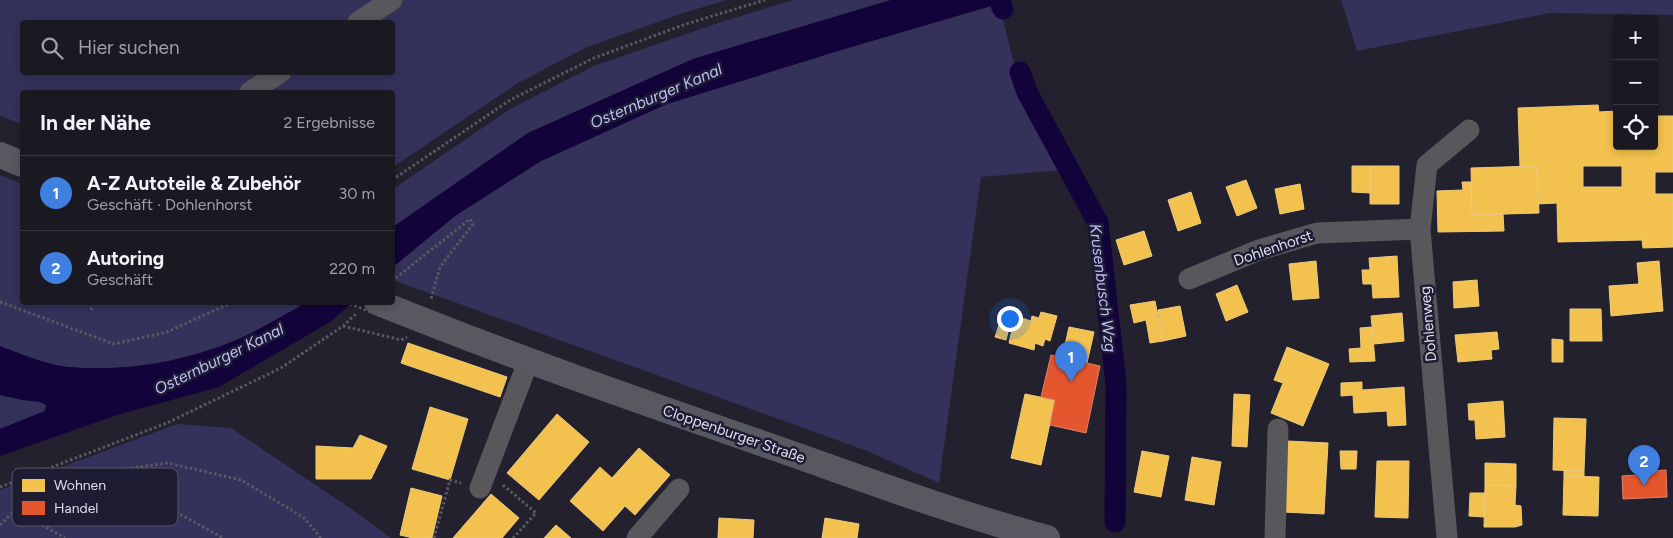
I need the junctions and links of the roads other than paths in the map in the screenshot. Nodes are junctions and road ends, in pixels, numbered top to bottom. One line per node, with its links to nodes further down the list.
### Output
1 (392, 0): 2 (street)
2 (361, 20)
3 (276, 75): 4 (street)
4 (253, 90)
5 (1469, 130): 8 (street, Dohlenweg)
6 (0, 155): 7 (main road)
7 (20, 163)
8 (1420, 229): 9 (street, Dohlenhorst); 18 (street, Dohlenweg)
9 (1189, 279)
10 (385, 305): 11 (main road, Cloppenburger Straße)
11 (528, 362): 13 (street); 16 (main road, Cloppenburger Straße)
12 (1278, 429): 17 (street)
13 (483, 479)
14 (679, 489): 15 (street)
15 (637, 538)
16 (1047, 538)
17 (1275, 538)
18 (1447, 538)

